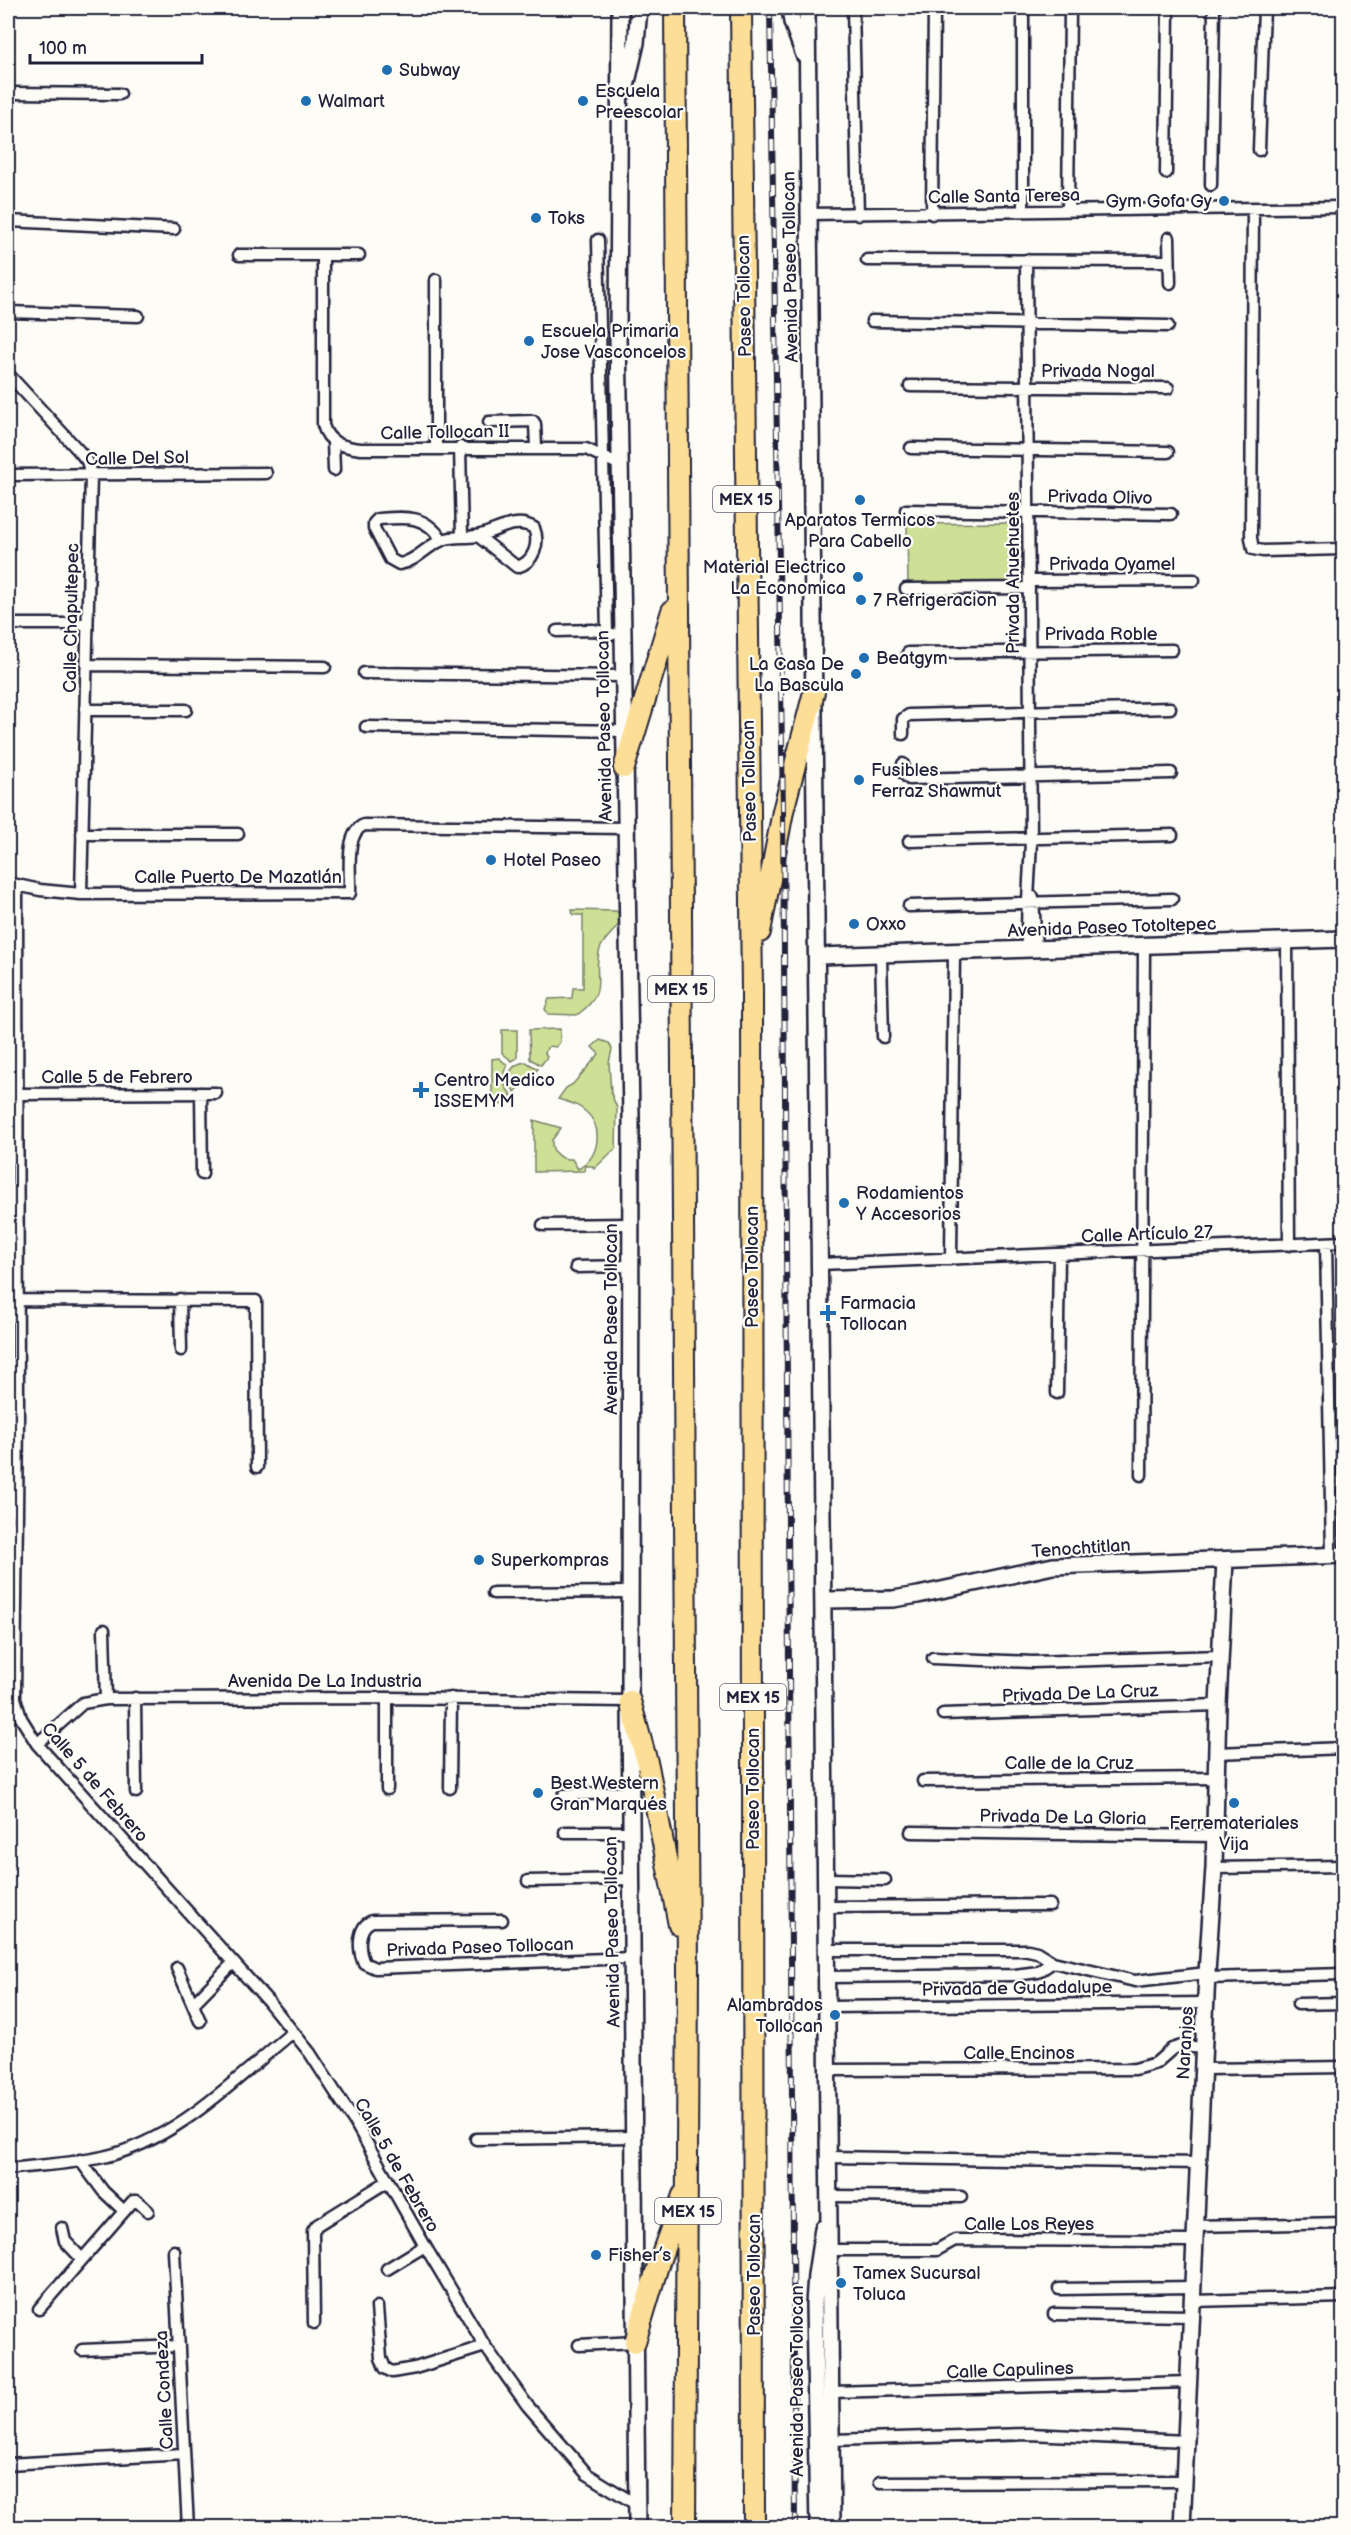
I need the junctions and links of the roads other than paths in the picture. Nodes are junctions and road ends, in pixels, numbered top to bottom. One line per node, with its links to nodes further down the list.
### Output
1 (620, 8): 17 (main road, Avenida Paseo Tollocan)
2 (639, 8): 17 (main road, Avenida Paseo Tollocan)
3 (675, 8): 74 (highway, MEX 15)
4 (741, 8): 119 (highway, Paseo Tollocan / MEX 15)
5 (790, 8): 14 (main road, Avenida Paseo Tollocan)
6 (807, 8): 14 (main road, Avenida Paseo Tollocan)
7 (854, 8): 27 (street)
8 (934, 8): 26 (street)
9 (1023, 8): 24 (street)
10 (1070, 8): 23 (street)
11 (1168, 8): 19 (street)
12 (1214, 8): 20 (street)
13 (1264, 8): 18 (street)
14 (808, 63): 25 (main road, Avenida Paseo Tollocan)
15 (8, 93): 16 (street)
16 (120, 94)
17 (620, 111): 50 (main road, Avenida Paseo Tollocan)
18 (1259, 150)
19 (1166, 173)
20 (1211, 185)
21 (1344, 207): 22 (street, Calle Santa Teresa)
22 (1253, 209): 23 (street, Calle Santa Teresa); 72 (street)
23 (1068, 210): 24 (street, Calle Santa Teresa)
24 (1023, 211): 26 (street, Calle Santa Teresa)
25 (809, 214): 27 (street, Calle Santa Teresa); 89 (main road, Avenida Paseo Tollocan)
26 (932, 214): 27 (street, Calle Santa Teresa)
27 (858, 215)
28 (8, 220): 29 (street)
29 (174, 229)
30 (1169, 238): 37 (street)
31 (598, 240): 51 (street)
32 (239, 255): 33 (street)
33 (323, 255): 34 (street); 52 (street)
34 (359, 255)
35 (867, 260): 36 (street)
36 (1026, 260): 37 (street); 43 (street, Privada Ahuehuetes)
37 (1169, 261): 39 (street)
38 (436, 280): 55 (street)
39 (1170, 283)
40 (8, 312): 41 (street)
41 (138, 316)
42 (872, 321): 43 (street)
43 (1027, 322): 44 (street); 47 (street, Privada Ahuehuetes)
44 (1168, 326)
45 (8, 374): 65 (street, Calle Chapultepec)
46 (910, 386): 47 (street, Privada Nogal)
47 (1028, 387): 48 (street, Privada Nogal); 58 (street, Privada Ahuehuetes)
48 (1168, 388)
49 (489, 422): 54 (street)
50 (619, 430): 51 (street); 61 (main road, Avenida Paseo Tollocan)
51 (603, 439): 57 (street); 60 (street)
52 (333, 442): 55 (street, Calle Tollocan II); 62 (street)
53 (460, 447): 54 (street, Calle Tollocan II); 55 (street, Calle Tollocan II); 70 (street)
54 (536, 447): 57 (street, Calle Tollocan II)
55 (436, 448)
56 (911, 448): 58 (street)
57 (586, 449): 60 (street, Calle Tollocan II)
58 (1029, 449): 59 (street); 67 (street, Privada Ahuehuetes)
59 (1168, 452)
60 (604, 458): 61 (street, Calle Tollocan II); 80 (street)
61 (620, 465): 81 (main road, Avenida Paseo Tollocan)
62 (334, 470)
63 (266, 473): 65 (street, Calle Del Sol)
64 (8, 475): 65 (street, Calle Del Sol)
65 (91, 475): 78 (street, Calle Chapultepec)
66 (906, 510): 67 (street, Privada Olivo)
67 (1029, 513): 68 (street, Privada Olivo); 75 (street, Privada Ahuehuetes)
68 (1172, 514)
69 (478, 536): 69 (street); 70 (street)
70 (462, 537): 71 (street)
71 (442, 540): 71 (street)
72 (1344, 549)
73 (1194, 580): 75 (street, Privada Oyamel)
74 (679, 585): 98 (highway); 188 (highway, MEX 15)
75 (1029, 585): 76 (street, Privada Oyamel); 83 (street, Privada Ahuehuetes)
76 (906, 589)
77 (8, 624): 78 (street)
78 (86, 624): 85 (street, Calle Chapultepec)
79 (557, 631): 80 (street)
80 (607, 632): 81 (street)
81 (622, 638): 88 (main road, Avenida Paseo Tollocan)
82 (1172, 650): 83 (street, Privada Roble)
83 (1030, 651): 84 (street, Privada Roble); 93 (street, Privada Ahuehuetes)
84 (908, 653)
85 (86, 665): 86 (street); 91 (street, Calle Chapultepec)
86 (325, 667)
87 (364, 673): 88 (street)
88 (623, 675): 95 (main road, Avenida Paseo Tollocan)
89 (814, 692): 118 (main road, Avenida Paseo Tollocan); 119 (highway)
90 (1170, 708): 93 (street)
91 (85, 710): 92 (street); 102 (street, Calle Chapultepec)
92 (186, 710)
93 (1031, 712): 96 (street); 100 (street, Privada Ahuehuetes)
94 (366, 727): 95 (street)
95 (624, 731): 98 (main road, Avenida Paseo Tollocan)
96 (903, 734)
97 (903, 764): 100 (street)
98 (624, 768): 101 (main road, Avenida Paseo Tollocan)
99 (1171, 773): 100 (street)
100 (1031, 776): 105 (street, Privada Ahuehuetes)
101 (625, 828): 108 (street, Calle Puerto De Mazatlán); 127 (main road, Avenida Paseo Tollocan)
102 (82, 834): 103 (street); 108 (street, Calle Chapultepec)
103 (238, 834)
104 (1172, 836): 105 (street)
105 (1031, 838): 106 (street); 110 (street, Privada Ahuehuetes)
106 (909, 841)
107 (12, 884): 108 (street, Calle Puerto De Mazatlán); 121 (street, Calle 5 de Febrero)
108 (81, 894)
109 (1172, 899): 110 (street)
110 (1030, 902): 111 (street); 115 (street, Privada Ahuehuetes)
111 (909, 906)
112 (1344, 939): 113 (main road, Avenida Paseo Totoltepec)
113 (1287, 940): 114 (main road, Avenida Paseo Totoltepec); 131 (street)
114 (1144, 947): 115 (main road, Avenida Paseo Totoltepec); 132 (street)
115 (1031, 950): 116 (main road, Avenida Paseo Totoltepec)
116 (954, 952): 117 (main road, Avenida Paseo Totoltepec); 134 (street)
117 (881, 955): 118 (main road, Avenida Paseo Totoltepec); 120 (street)
118 (818, 956): 135 (main road, Avenida Paseo Tollocan)
119 (752, 991): 249 (highway, Paseo Tollocan / MEX 15)
120 (883, 1038)
121 (13, 1073): 124 (street, Calle 5 de Febrero)
122 (201, 1093): 123 (street, Calle 5 de Febrero); 124 (street, Calle 5 de Febrero); 126 (street)
123 (216, 1093)
124 (18, 1094): 125 (street, Calle 5 de Febrero)
125 (12, 1167): 139 (street, Calle 5 de Febrero)
126 (202, 1174)
127 (631, 1224): 128 (street); 136 (main road, Avenida Paseo Tollocan)
128 (543, 1225)
129 (1344, 1242): 130 (street, Calle Artículo 27)
130 (1326, 1243): 131 (street, Calle Artículo 27); 145 (street)
131 (1289, 1245): 132 (street, Calle Artículo 27)
132 (1143, 1252): 133 (street, Calle Artículo 27); 144 (street)
133 (1059, 1254): 134 (street, Calle Artículo 27); 141 (street)
134 (951, 1259): 135 (street, Calle Artículo 27)
135 (820, 1264): 149 (main road, Avenida Paseo Tollocan)
136 (631, 1266): 137 (street); 147 (main road, Avenida Paseo Tollocan)
137 (576, 1267)
138 (180, 1299): 139 (street); 140 (street); 143 (street)
139 (17, 1300): 142 (street, Calle 5 de Febrero)
140 (180, 1350)
141 (1058, 1393)
142 (13, 1418): 160 (street, Calle 5 de Febrero)
143 (256, 1467)
144 (1141, 1475)
145 (1338, 1555): 146 (main road, Tenochtitlan)
146 (1225, 1560): 149 (main road, Tenochtitlan); 151 (main road, Naranjos)
147 (632, 1592): 148 (street); 157 (main road, Avenida Paseo Tollocan)
148 (493, 1593)
149 (824, 1600): 177 (main road, Avenida Paseo Tollocan)
150 (104, 1630): 153 (street)
151 (1221, 1656): 152 (street); 158 (main road, Naranjos)
152 (933, 1658)
153 (106, 1698): 154 (street, Avenida De La Industria); 160 (street, Avenida De La Industria)
154 (135, 1698): 155 (street, Avenida De La Industria); 167 (street)
155 (387, 1698): 156 (street, Avenida De La Industria); 166 (street)
156 (451, 1698): 157 (street, Avenida De La Industria); 165 (street)
157 (630, 1701): 168 (main road, Avenida Paseo Tollocan); 188 (highway)
158 (1218, 1705): 159 (street, Privada De La Cruz); 162 (main road, Naranjos)
159 (942, 1714)
160 (37, 1744): 186 (street, Calle 5 de Febrero)
161 (1344, 1748): 162 (street)
162 (1217, 1753): 163 (main road, Naranjos)
163 (1216, 1778): 164 (street, Calle de la Cruz); 173 (main road, Naranjos)
164 (923, 1781)
165 (450, 1788)
166 (387, 1789)
167 (136, 1792)
168 (630, 1792): 169 (street); 171 (main road, Avenida Paseo Tollocan)
169 (564, 1795)
170 (565, 1832): 171 (street)
171 (631, 1832): 176 (main road, Avenida Paseo Tollocan)
172 (912, 1832): 173 (street, Privada De La Gloria)
173 (1214, 1836): 175 (main road, Naranjos)
174 (1344, 1866): 175 (street)
175 (1214, 1868): 190 (main road, Naranjos)
176 (631, 1879): 179 (street); 184 (main road, Avenida Paseo Tollocan)
177 (826, 1879): 178 (street); 181 (main road, Avenida Paseo Tollocan)
178 (885, 1880)
179 (528, 1881)
180 (1050, 1905): 181 (street)
181 (827, 1907): 183 (main road, Avenida Paseo Tollocan)
182 (502, 1920): 184 (street, Privada Paseo Tollocan)
183 (827, 1950): 185 (street); 191 (main road, Avenida Paseo Tollocan)
184 (632, 1958): 203 (main road, Avenida Paseo Tollocan)
185 (1053, 1962): 190 (street); 191 (street)
186 (232, 1964): 194 (street); 198 (street, Calle 5 de Febrero)
187 (177, 1968): 194 (street)
188 (688, 1971): 210 (highway, MEX 15)
189 (1344, 1974): 190 (street)
190 (1207, 1976): 192 (main road, Naranjos)
191 (827, 1977): 196 (main road, Avenida Paseo Tollocan)
192 (1206, 2003): 196 (street, Privada de Gudadalupe); 199 (main road, Naranjos)
193 (1344, 2003): 195 (street)
194 (193, 2004): 197 (street)
195 (1298, 2004)
196 (828, 2007): 202 (main road, Avenida Paseo Tollocan)
197 (200, 2021)
198 (293, 2032): 206 (street); 209 (street, Calle 5 de Febrero)
199 (1204, 2048): 201 (main road, Naranjos); 202 (street, Calle Encinos)
200 (1344, 2067): 201 (street)
201 (1203, 2069): 207 (main road, Naranjos)
202 (828, 2070): 205 (main road, Avenida Paseo Tollocan)
203 (633, 2137): 204 (street); 230 (main road, Avenida Paseo Tollocan)
204 (476, 2139)
205 (829, 2157): 207 (street); 211 (main road, Avenida Paseo Tollocan)
206 (80, 2160): 208 (street); 213 (street)
207 (1199, 2163): 217 (main road, Naranjos)
208 (8, 2169)
209 (388, 2181): 218 (street, Calle 5 de Febrero); 229 (street)
210 (688, 2182): 230 (highway); 239 (highway, MEX 15)
211 (830, 2197): 212 (street); 219 (main road, Avenida Paseo Tollocan); 250 (main road, Avenida Paseo Tollocan)
212 (961, 2197)
213 (124, 2211): 214 (street); 221 (street)
214 (148, 2211)
215 (1344, 2223): 217 (street, Calle Los Reyes)
216 (62, 2228): 221 (street)
217 (1196, 2233): 219 (street, Calle Los Reyes); 225 (main road, Naranjos)
218 (425, 2246): 222 (street); 233 (street, Calle 5 de Febrero)
219 (830, 2250): 236 (main road, Avenida Paseo Tollocan)
220 (174, 2251): 232 (street, Calle Condeza)
221 (81, 2258): 227 (street)
222 (387, 2269)
223 (1059, 2289): 225 (street)
224 (1344, 2297): 225 (street)
225 (1193, 2301): 228 (street); 235 (main road, Naranjos)
226 (377, 2307): 233 (street)
227 (39, 2309)
228 (1054, 2314)
229 (314, 2323)
230 (635, 2342): 231 (street); 244 (main road, Avenida Paseo Tollocan)
231 (579, 2345)
232 (179, 2346): 234 (street); 240 (street, Calle Condeza)
233 (485, 2346): 244 (street, Calle 5 de Febrero)
234 (82, 2350)
235 (1189, 2382): 236 (street, Calle Capulines); 238 (main road, Naranjos)
236 (832, 2392): 237 (main road, Avenida Paseo Tollocan)
237 (832, 2440): 238 (street); 251 (main road, Avenida Paseo Tollocan)
238 (1187, 2441): 242 (main road, Naranjos)
239 (686, 2451): 247 (highway); 248 (highway, MEX 15)
240 (184, 2454): 241 (street); 245 (street, Calle Condeza)
241 (8, 2464)
242 (1184, 2481): 243 (street); 252 (main road, Naranjos)
243 (880, 2482)
244 (637, 2505): 246 (main road, Avenida Paseo Tollocan)
245 (188, 2528)
246 (637, 2528)
247 (677, 2528)
248 (685, 2528)
249 (754, 2528)
250 (818, 2528)
251 (832, 2528)
252 (1182, 2528)

